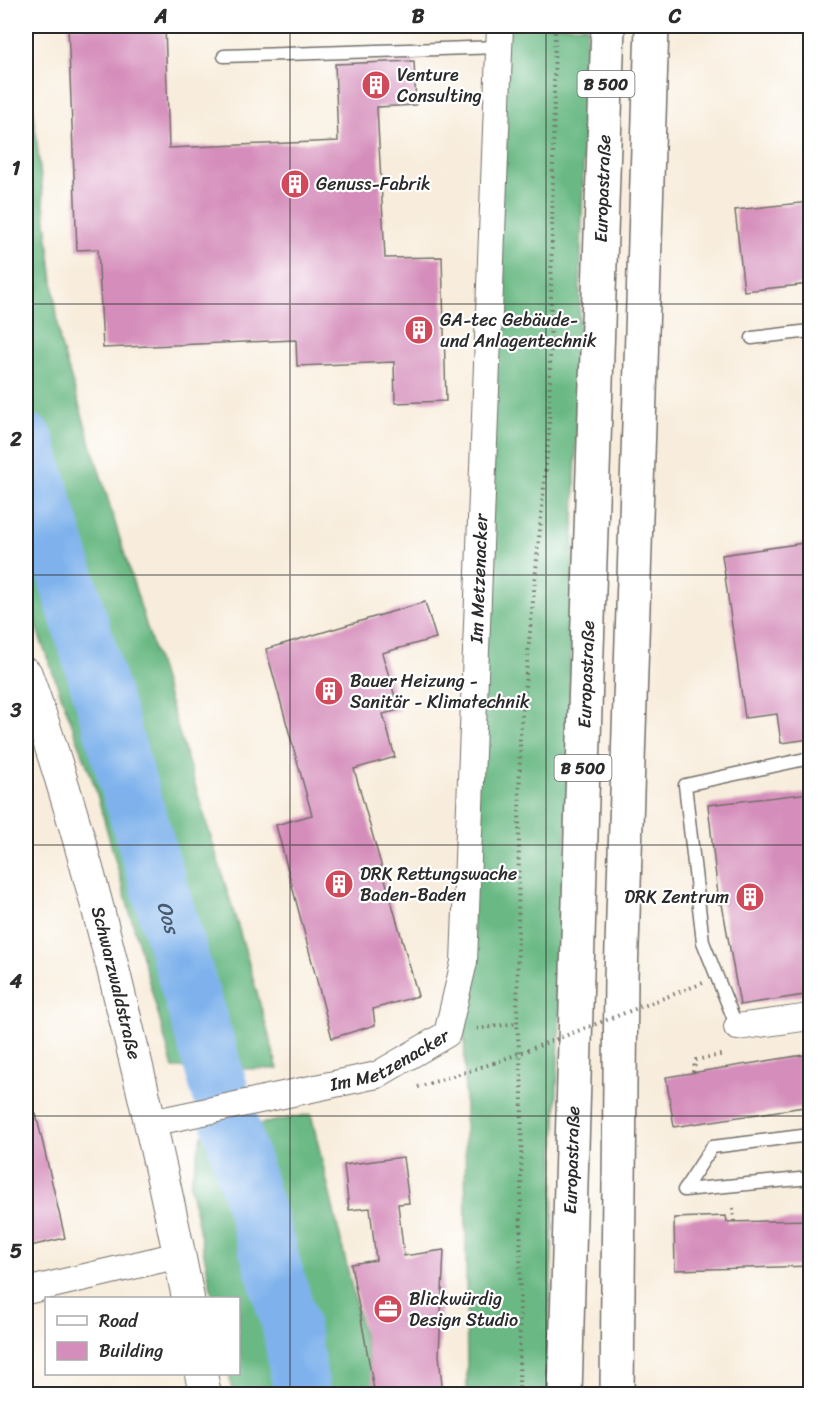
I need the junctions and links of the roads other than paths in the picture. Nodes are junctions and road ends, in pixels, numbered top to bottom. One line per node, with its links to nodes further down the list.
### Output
1 (608, 26): 19 (main road, Europastraße / B 500)
2 (652, 26): 20 (main road, B 500)
3 (500, 36): 4 (lane); 11 (street, Im Metzenacker)
4 (224, 56)
5 (810, 331): 6 (lane)
6 (752, 338)
7 (26, 674): 11 (street, Schwarzwaldstraße)
8 (810, 758): 10 (lane)
9 (810, 1017): 10 (street)
10 (737, 1027)
11 (151, 1123): 14 (street, Schwarzwaldstraße)
12 (810, 1135): 13 (lane)
13 (810, 1178)
14 (179, 1255): 15 (street); 16 (street, Schwarzwaldstraße)
15 (26, 1291)
16 (188, 1297)
17 (201, 1375): 18 (street)
18 (205, 1395)
19 (565, 1395)
20 (618, 1395)

